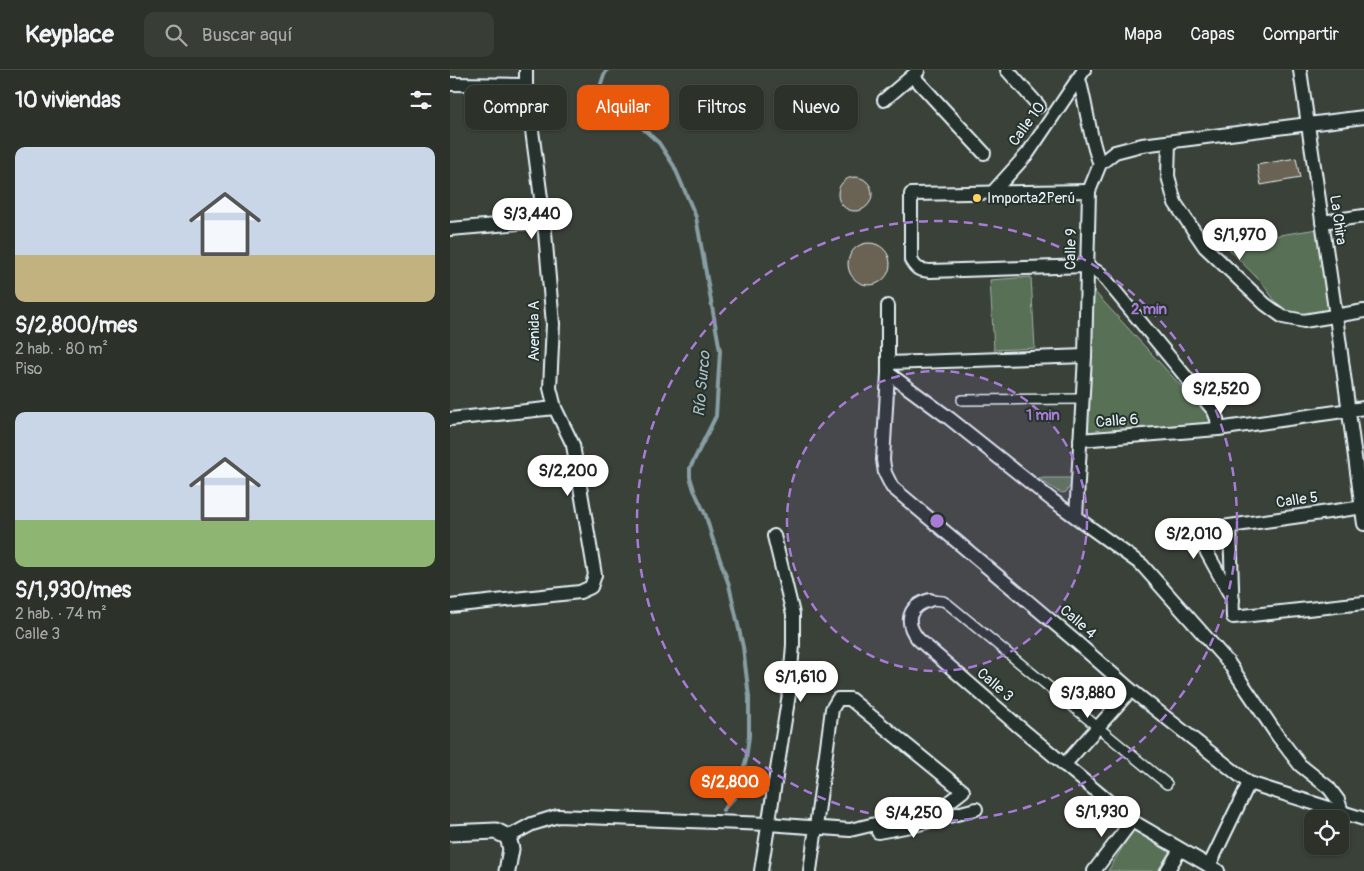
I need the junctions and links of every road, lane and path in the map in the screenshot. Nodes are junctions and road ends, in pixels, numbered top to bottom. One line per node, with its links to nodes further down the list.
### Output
1 (526, 70): 7 (street, Avenida A)
2 (1007, 70): 9 (street)
3 (1300, 70): 11 (street, La Chira)
4 (917, 73): 8 (street); 14 (street)
5 (1082, 74): 15 (street); 17 (street, Calle 10)
6 (450, 84): 7 (street)
7 (526, 85)
8 (884, 100)
9 (1039, 106)
10 (1364, 117): 11 (street)
11 (1308, 125): 13 (street); 20 (street, La Chira)
12 (532, 130): 19 (street, Avenida A)
13 (1169, 142): 15 (street); 25 (street)
14 (984, 153)
15 (1100, 164): 16 (street, Calle 9)
16 (1089, 191): 17 (street); 22 (street, Calle 9)
17 (992, 193): 22 (street)
18 (1364, 216): 20 (street)
19 (544, 221): 21 (street); 30 (street, Avenida A)
20 (1322, 222): 25 (street, La Chira)
21 (450, 229)
22 (1087, 266): 26 (street, Calle 9); 34 (street)
23 (888, 306): 27 (street, Calle 4)
24 (1364, 312): 25 (street)
25 (1336, 316): 32 (street, La Chira)
26 (1085, 356): 27 (street); 28 (street, Calle 9)
27 (888, 368): 37 (street); 45 (street, Calle 4)
28 (1082, 399): 29 (street); 35 (street, Calle 9)
29 (962, 400)
30 (555, 408): 33 (street); 44 (street, Avenida A)
31 (1364, 408): 32 (street, Calle 6)
32 (1350, 410): 34 (street, Calle 6); 36 (street, La Chira)
33 (450, 419)
34 (1218, 429): 35 (street, Calle 6)
35 (1080, 440): 37 (street, Calle 9)
36 (1363, 507): 38 (street, La Chira); 39 (street, Calle 5)
37 (1076, 517): 52 (street)
38 (1364, 524)
39 (1230, 526): 42 (street); 42 (street, Calle 5)
40 (774, 536): 56 (street)
41 (930, 600): 46 (street); 47 (street, Calle 3)
42 (1233, 600): 43 (street)
43 (1364, 603)
44 (450, 606)
45 (1131, 690): 46 (street); 48 (street, Calle 4)
46 (1098, 728): 47 (street); 49 (street)
47 (1064, 765): 55 (street, Calle 3)
48 (1249, 783): 51 (street, Calle 4); 62 (street)
49 (1166, 784)
50 (976, 809): 58 (street)
51 (1336, 810)
52 (1341, 810)
53 (1349, 814): 54 (street, Calle 4)
54 (1364, 819)
55 (1132, 821): 61 (street, Calle 3); 66 (street)
56 (768, 824): 57 (street); 60 (street); 64 (street)
57 (816, 827): 58 (street); 58 (street); 65 (street)
58 (850, 830)
59 (450, 833): 60 (street)
60 (508, 837): 63 (street)
61 (1180, 850): 62 (street, Calle 3); 67 (street)
62 (1213, 869)
63 (507, 871)
64 (762, 871)
65 (810, 871)
66 (1094, 871)
67 (1167, 871)

